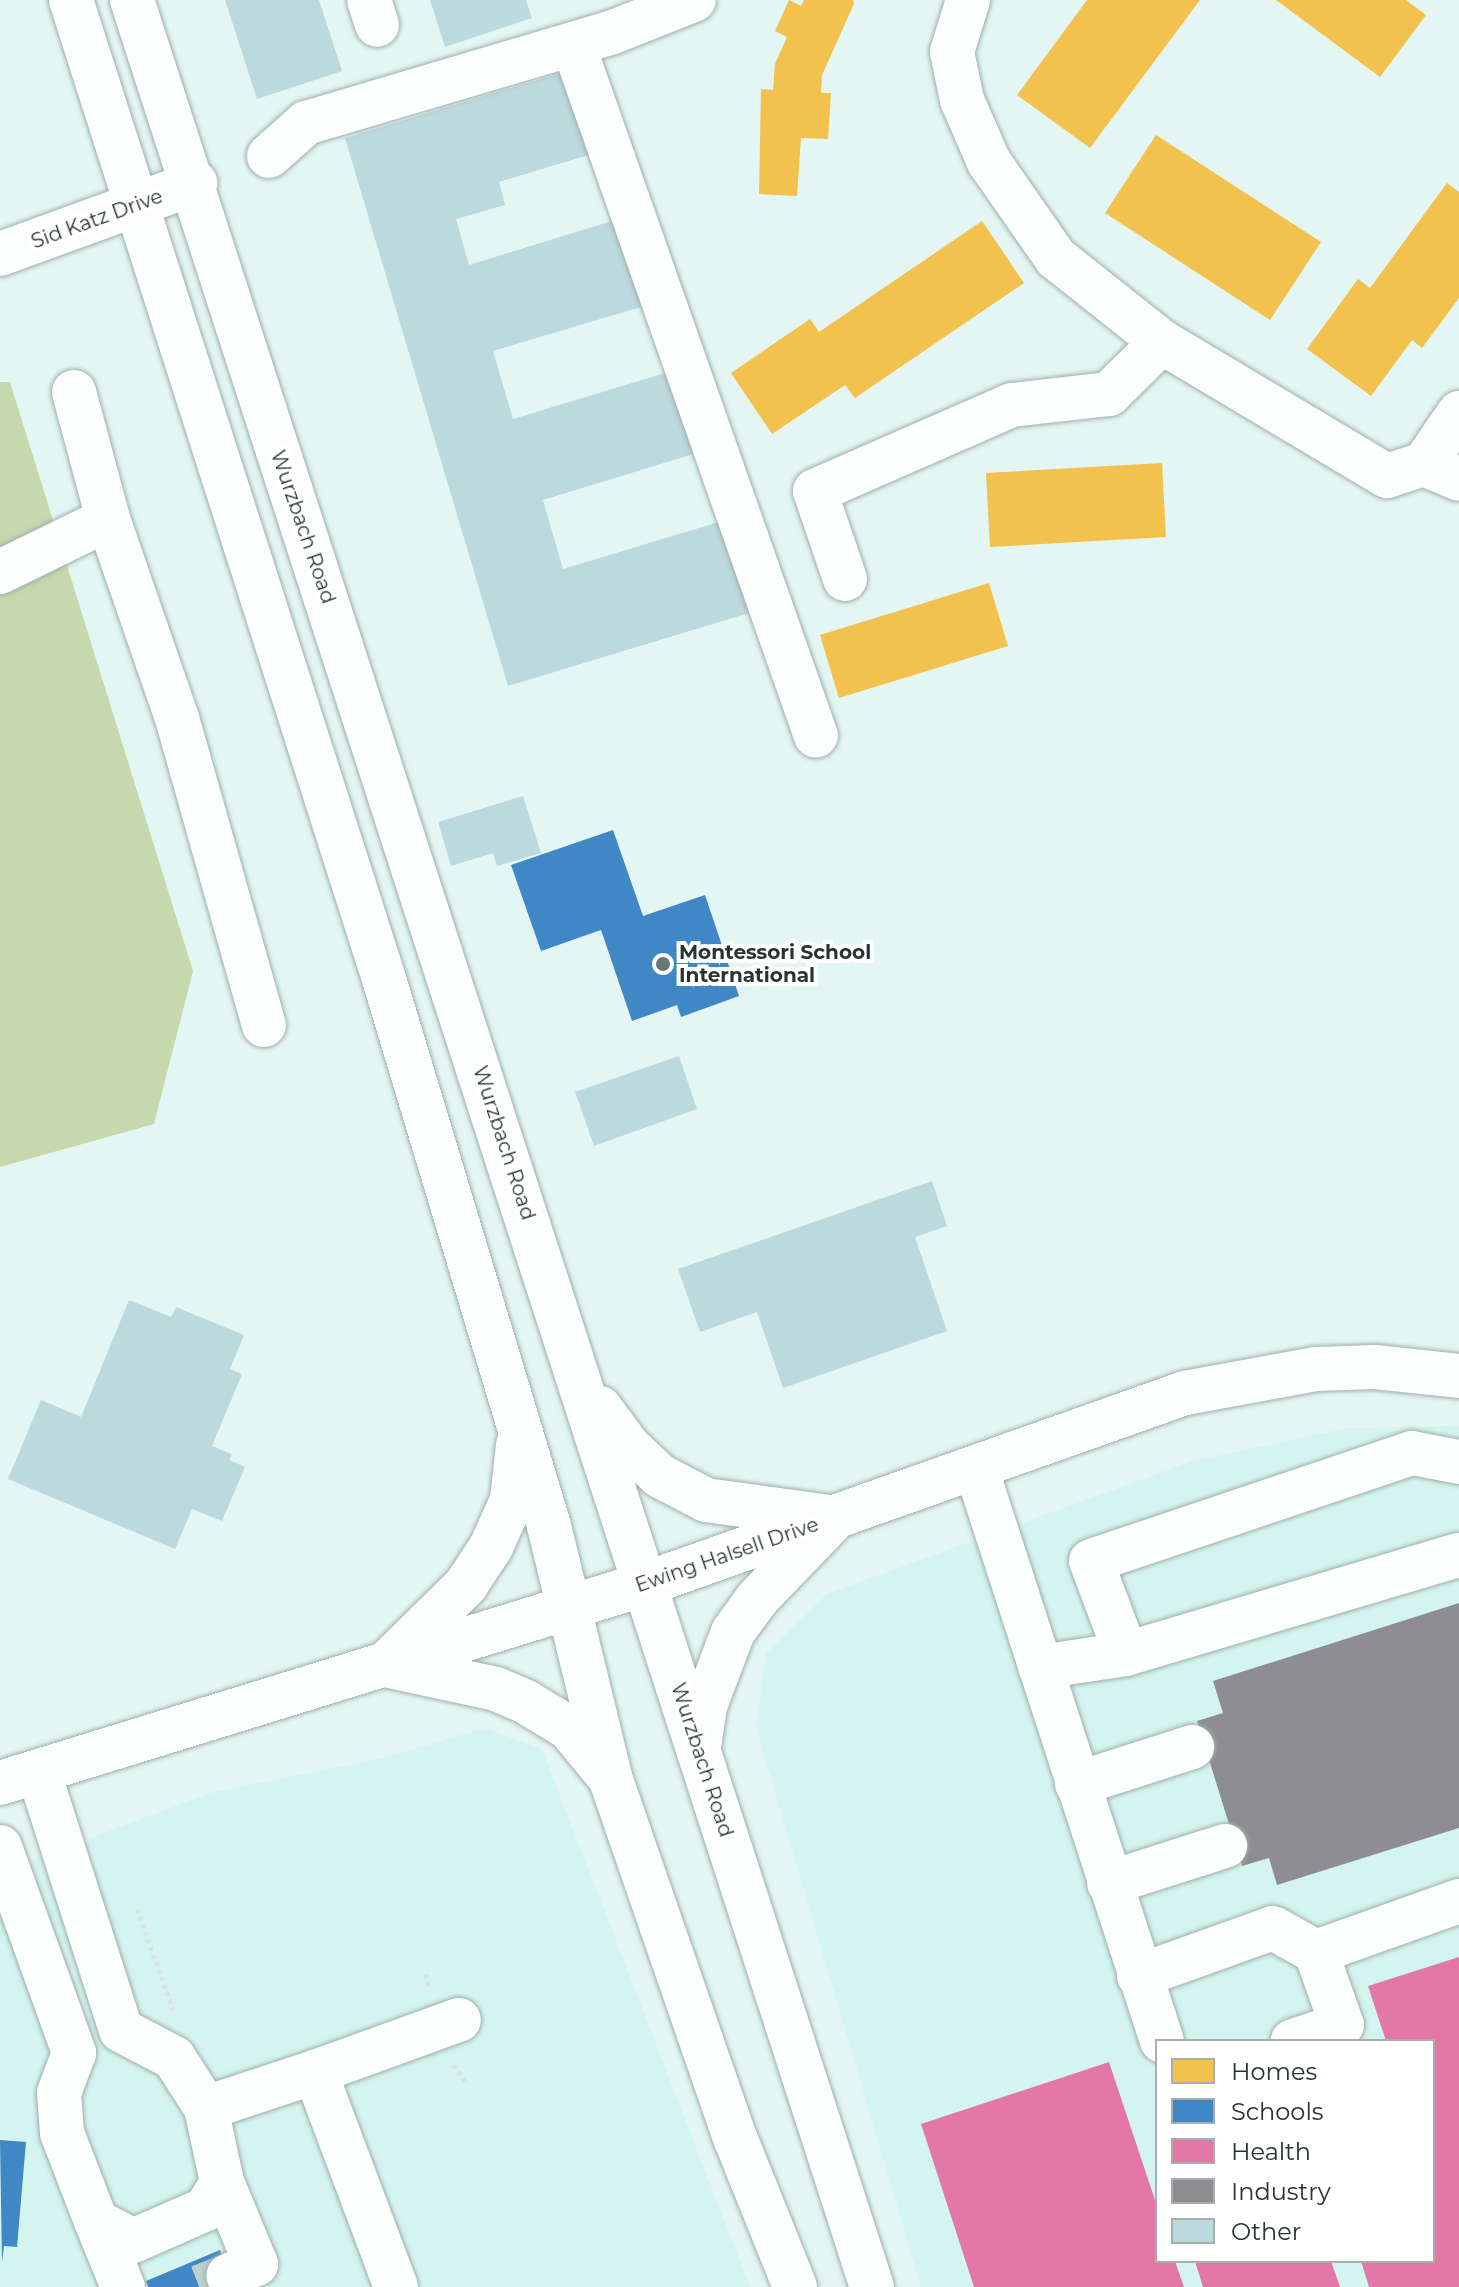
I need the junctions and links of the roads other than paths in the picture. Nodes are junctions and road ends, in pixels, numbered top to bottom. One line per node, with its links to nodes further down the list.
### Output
1 (71, 0): 8 (main road)
2 (132, 0): 7 (main road, Wurzbach Road)
3 (694, 0): 5 (main road)
4 (968, 0): 10 (main road)
5 (573, 44): 6 (main road); 17 (main road)
6 (269, 156)
7 (195, 183): 8 (main road, Sid Katz Drive); 20 (main road, Wurzbach Road)
8 (135, 205): 9 (main road, Sid Katz Drive); 21 (main road)
9 (0, 254)
10 (1162, 342): 13 (main road); 16 (main road)
11 (74, 392): 14 (main road)
12 (1459, 413): 13 (main road)
13 (1442, 471)
14 (108, 519): 15 (main road); 18 (main road)
15 (0, 572)
16 (845, 579)
17 (816, 736)
18 (264, 1025)
19 (1459, 1376): 23 (main road, Ewing Halsell Drive)
20 (581, 1384): 24 (main road); 26 (main road, Wurzbach Road)
21 (520, 1428): 27 (main road); 29 (main road)
22 (1459, 1462): 28 (main road)
23 (976, 1468): 24 (main road, Ewing Halsell Drive); 30 (main road)
24 (835, 1518): 26 (main road, Ewing Halsell Drive); 32 (main road)
25 (1459, 1555): 28 (main road)
26 (645, 1584): 27 (main road, Ewing Halsell Drive); 32 (main road, Wurzbach Road)
27 (568, 1608): 29 (main road, Ewing Halsell Drive); 34 (main road)
28 (1126, 1654): 30 (main road)
29 (385, 1665): 33 (main road, Ewing Halsell Drive); 34 (main road)
30 (1040, 1667): 35 (main road)
31 (1192, 1747): 35 (main road)
32 (699, 1749): 55 (main road, Wurzbach Road)
33 (20, 1778): 43 (main road)
34 (611, 1780): 54 (main road)
35 (1077, 1784): 38 (main road)
36 (1225, 1846): 38 (main road)
37 (0, 1847): 46 (main road)
38 (1109, 1883): 41 (main road)
39 (1459, 1901): 40 (main road)
40 (1316, 1952): 41 (main road); 45 (main road)
41 (1139, 1976): 44 (main road)
42 (441, 2008): 47 (main road)
43 (121, 2030): 46 (main road); 48 (main road)
44 (1161, 2039)
45 (1299, 2039)
46 (74, 2053): 50 (main road)
47 (315, 2072): 48 (main road); 53 (main road)
48 (206, 2108): 49 (main road)
49 (222, 2182): 50 (main road); 51 (main road)
50 (96, 2221): 52 (main road)
51 (228, 2276)
52 (123, 2287)
53 (396, 2287)
54 (795, 2287)
55 (872, 2287)

